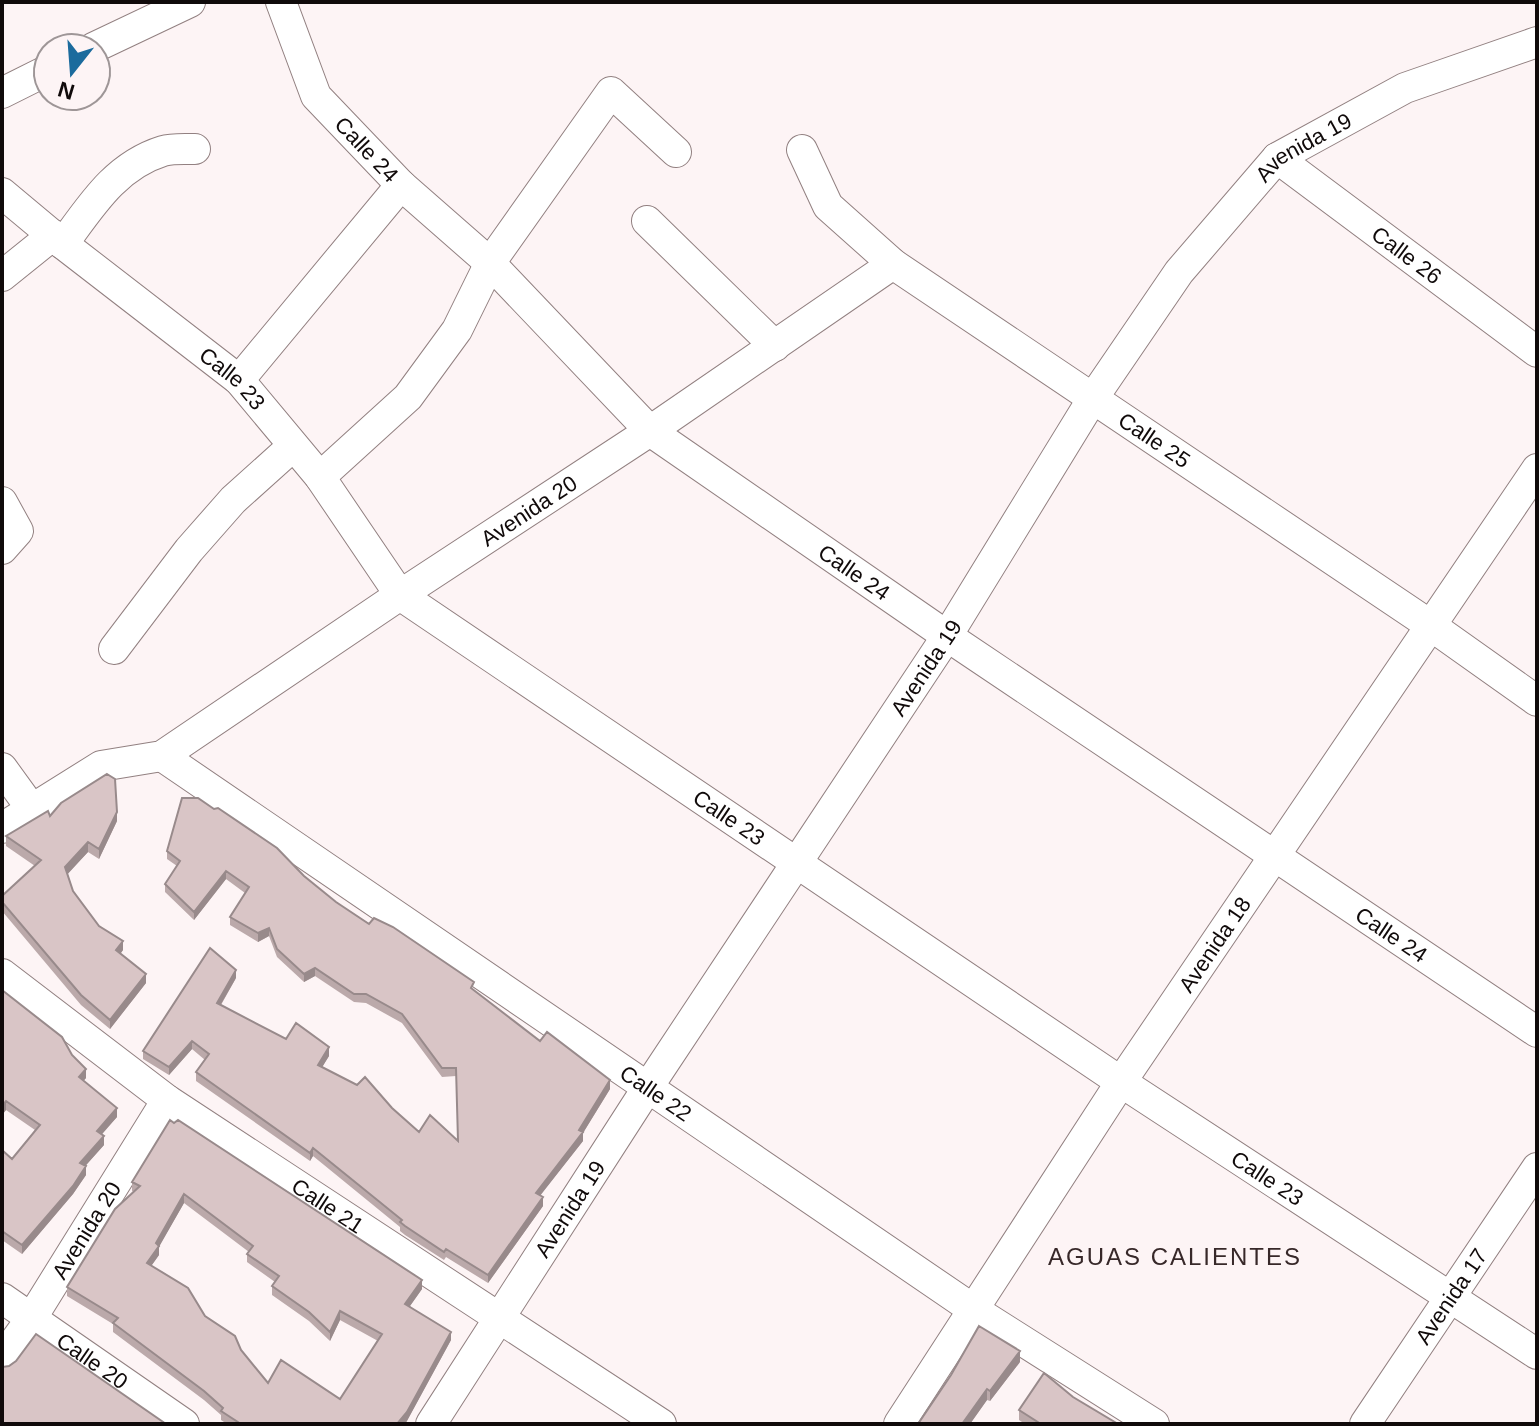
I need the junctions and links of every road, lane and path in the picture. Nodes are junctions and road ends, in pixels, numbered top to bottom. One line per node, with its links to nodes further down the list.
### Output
1 (190, 2): 3 (street)
2 (281, 2): 11 (street, Calle 24)
3 (112, 39)
4 (1537, 42): 10 (street, Avenida 19)
5 (32, 78): 6 (street)
6 (2, 93)
7 (195, 149): 15 (street)
8 (802, 150): 17 (street, Calle 25)
9 (676, 152): 16 (street)
10 (1277, 158): 20 (street, Calle 26); 22 (street, Avenida 19)
11 (401, 185): 16 (street, Calle 24); 21 (street)
12 (2, 193): 13 (street, Calle 23)
13 (15, 210): 15 (street, Calle 23)
14 (647, 221): 19 (street)
15 (58, 240): 18 (street); 21 (street, Calle 23)
16 (490, 263): 23 (street, Calle 24); 26 (street)
17 (893, 264): 19 (street, Avenida 20); 22 (street, Calle 25)
18 (2, 276)
19 (775, 346): 23 (street, Avenida 20)
20 (1537, 352)
21 (239, 380): 24 (street, Calle 23)
22 (1093, 398): 30 (street, Calle 25); 31 (street, Avenida 19)
23 (650, 431): 29 (street, Avenida 20); 31 (street, Calle 24)
24 (293, 446): 26 (street, Calle 23); 32 (street)
25 (1537, 469): 30 (street, Avenida 18)
26 (320, 477): 29 (street, Calle 23)
27 (2, 502): 28 (street)
28 (2, 549)
29 (400, 595): 34 (street, Avenida 20); 39 (street, Calle 23)
30 (1430, 625): 33 (street, Calle 25); 38 (street, Avenida 18)
31 (947, 636): 38 (street, Calle 24); 39 (street, Avenida 19)
32 (114, 649)
33 (1537, 701)
34 (162, 756): 36 (street); 43 (street, Calle 22)
35 (2, 768): 36 (street)
36 (31, 808): 37 (street)
37 (2, 828)
38 (1275, 857): 41 (street, Calle 24); 42 (street, Avenida 18)
39 (797, 865): 42 (street, Calle 23); 43 (street, Avenida 19)
40 (2, 974): 44 (street, Calle 21)
41 (1537, 1032)
42 (1121, 1082): 46 (street, Calle 23); 48 (street, Avenida 18)
43 (648, 1087): 48 (street, Calle 22); 49 (street, Avenida 19)
44 (167, 1100): 49 (street, Calle 21); 50 (street, Avenida 20)
45 (1537, 1168): 46 (street, Avenida 17)
46 (1450, 1296): 51 (street, Calle 23); 58 (street, Avenida 17)
47 (2, 1298): 50 (street, Calle 20)
48 (974, 1310): 56 (street, Avenida 18); 57 (street, Calle 22)
49 (498, 1317): 54 (street, Avenida 19); 55 (street, Calle 21)
50 (31, 1319): 52 (street, Avenida 20); 53 (street, Calle 20)
51 (1537, 1354)
52 (2, 1359)
53 (184, 1424)
54 (431, 1424)
55 (661, 1424)
56 (899, 1424)
57 (1154, 1424)
58 (1365, 1424)

